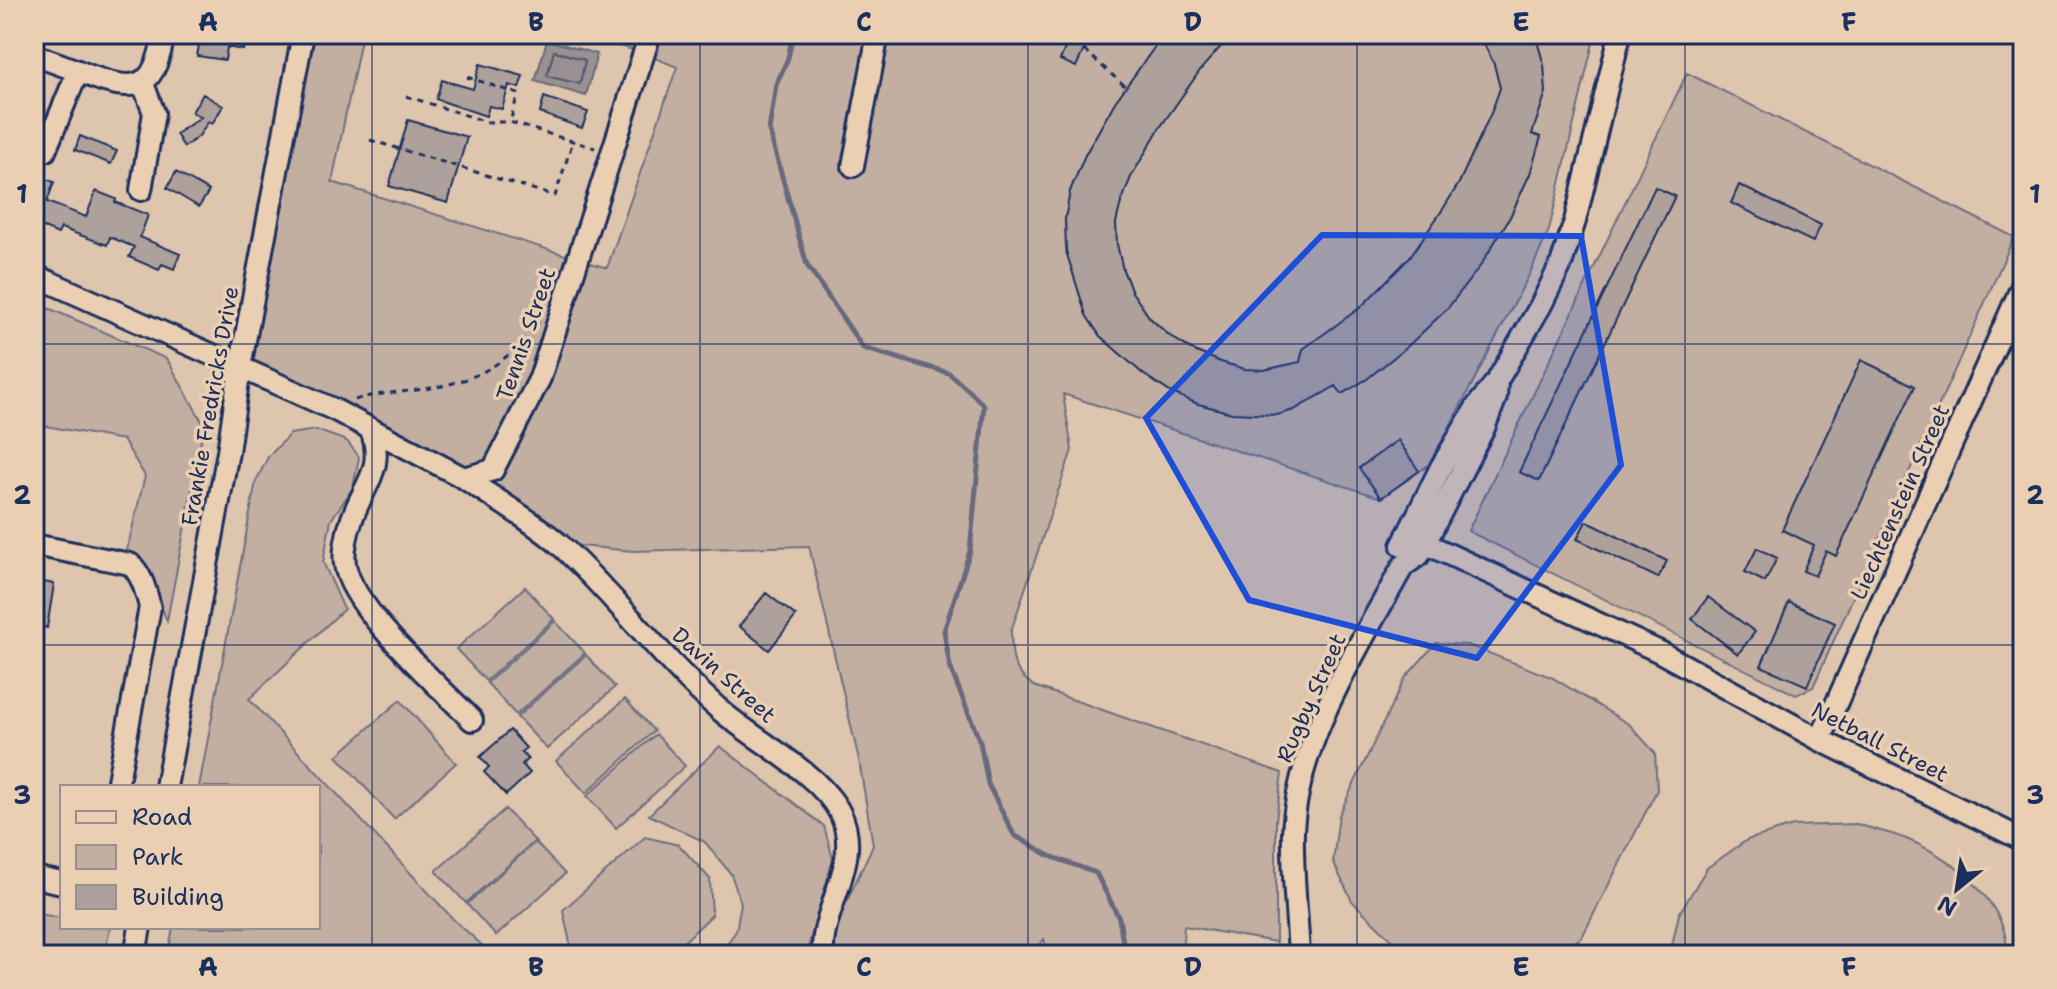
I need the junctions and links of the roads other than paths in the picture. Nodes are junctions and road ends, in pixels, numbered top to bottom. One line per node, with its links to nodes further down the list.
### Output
1 (164, 34): 8 (street)
2 (303, 34): 14 (street, Frankie Fredricks Drive)
3 (650, 34): 16 (street, Tennis Street)
4 (878, 34): 10 (street)
5 (1620, 34): 18 (street, Rugby Street)
6 (34, 55): 7 (street)
7 (78, 71): 8 (street); 9 (street)
8 (142, 81): 11 (street)
9 (45, 151)
10 (853, 166)
11 (141, 190)
12 (34, 275): 14 (street)
13 (2023, 284): 20 (street, Liechtenstein Street)
14 (240, 367): 15 (street); 22 (street, Frankie Fredricks Drive)
15 (371, 430): 16 (street); 19 (street)
16 (464, 478): 28 (street, Davin Street)
17 (34, 545): 21 (street)
18 (1411, 549): 20 (street, Netball Street); 29 (street, Rugby Street)
19 (472, 720)
20 (1820, 740): 23 (street, Netball Street)
21 (117, 785)
22 (166, 785)
23 (2023, 840)
24 (34, 877): 25 (street)
25 (60, 883)
26 (140, 929): 27 (street)
27 (135, 955)
28 (823, 955)
29 (1299, 955)

